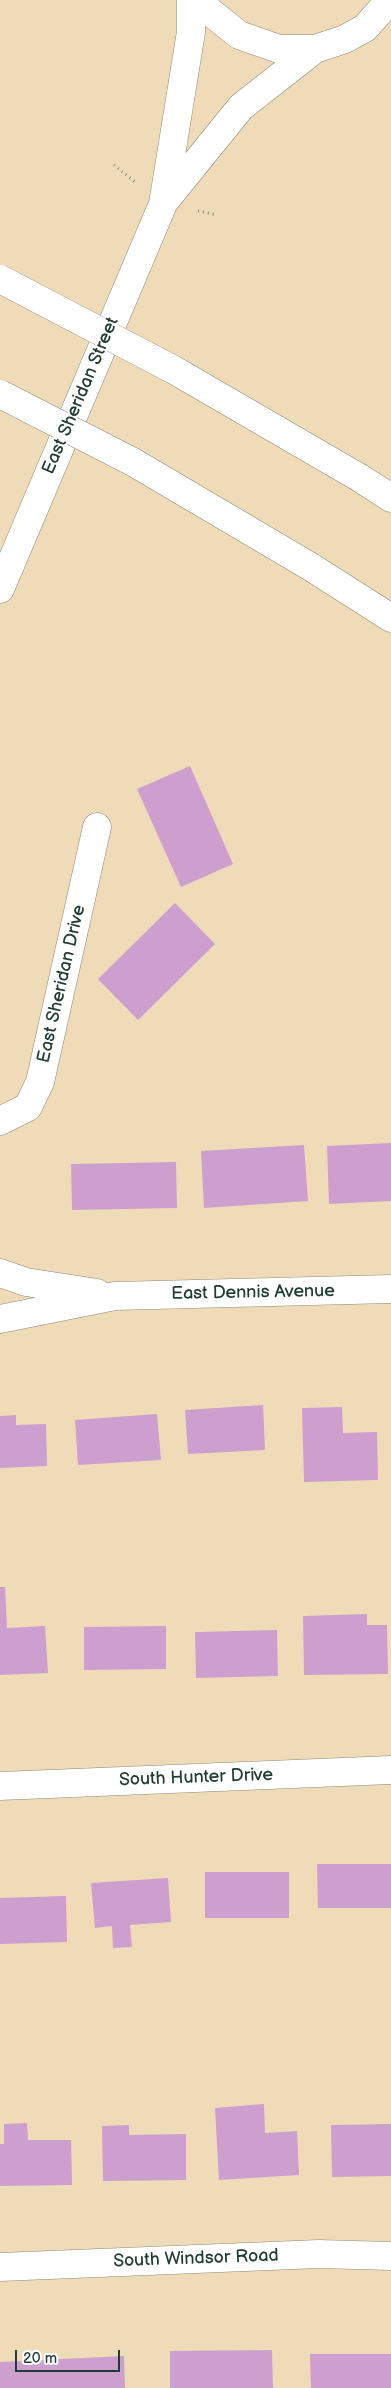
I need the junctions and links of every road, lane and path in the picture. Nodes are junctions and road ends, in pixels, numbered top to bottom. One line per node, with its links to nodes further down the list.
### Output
1 (191, 0): 6 (main road, East Sheridan Street)
2 (201, 0): 5 (main road)
3 (390, 0): 4 (main road)
4 (378, 25): 5 (main road)
5 (315, 49): 6 (main road, East Sheridan Street)
6 (163, 204): 10 (main road, East Sheridan Street)
7 (0, 279): 9 (main road, bridge)
8 (0, 394): 11 (main road, bridge)
9 (391, 498)
10 (0, 589)
11 (391, 618)
12 (97, 828): 13 (main road, East Sheridan Drive)
13 (0, 1121)
14 (0, 1273): 16 (main road, East Dennis Avenue)
15 (391, 1289): 16 (main road, East Dennis Avenue)
16 (115, 1296): 17 (main road, East Dennis Avenue)
17 (0, 1319)
18 (391, 1770): 19 (main road, South Hunter Drive)
19 (0, 1786)
20 (391, 2256): 21 (main road, South Windsor Road)
21 (0, 2267)

